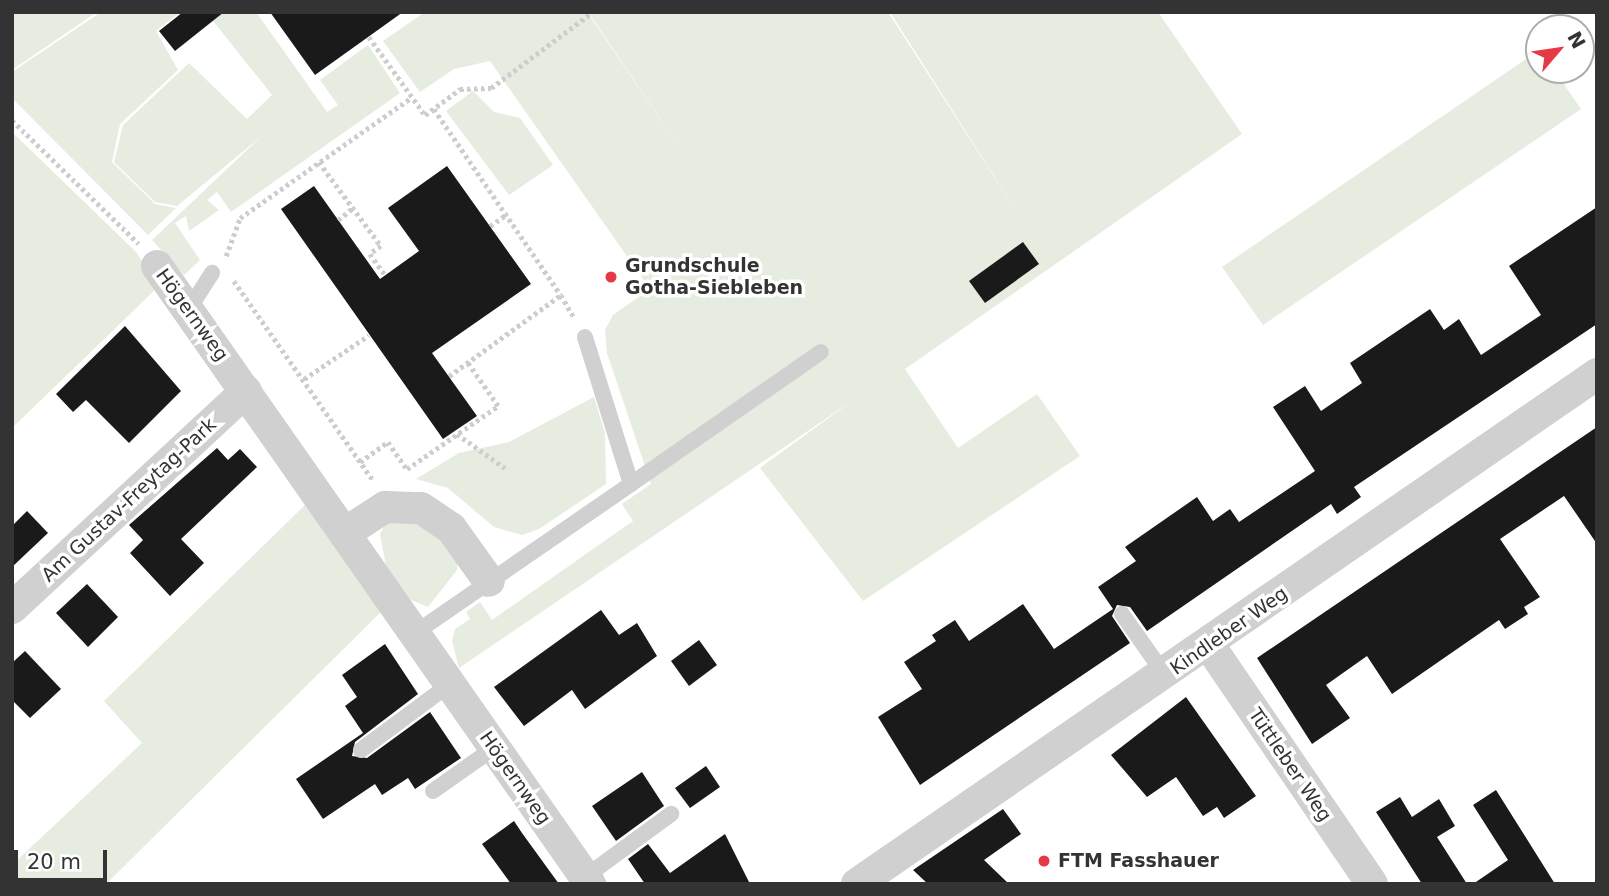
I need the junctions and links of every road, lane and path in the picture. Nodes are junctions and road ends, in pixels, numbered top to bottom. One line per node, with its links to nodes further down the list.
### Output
1 (590, 14): 4 (path)
2 (369, 37): 3 (path)
3 (412, 97): 4 (path); 6 (path)
4 (434, 109): 8 (path)
5 (12, 120): 11 (path, Högernweg)
6 (319, 162): 7 (path); 12 (path)
7 (353, 208): 9 (path); 13 (path)
8 (508, 214): 10 (path); 14 (path)
9 (338, 220)
10 (490, 226)
11 (157, 265): 15 (street, Högernweg)
12 (217, 269): 15 (lane); 22 (path)
13 (385, 275)
14 (561, 295): 17 (path); 19 (path)
15 (188, 309): 23 (street, Högernweg)
16 (369, 335): 22 (path)
17 (585, 337): 28 (lane)
18 (821, 352): 28 (lane)
19 (467, 362): 21 (path); 24 (path)
20 (1597, 374): 34 (street, Kindleber Weg)
21 (449, 376)
22 (304, 379): 25 (path)
23 (246, 391): 29 (street, Högernweg); 31 (street, Am Gustav-Freytag-Park)
24 (457, 435): 25 (path); 26 (path)
25 (360, 462): 27 (path)
26 (505, 468)
27 (368, 472)
28 (631, 484): 30 (lane)
29 (345, 533): 30 (street); 33 (street, Högernweg)
30 (489, 581): 33 (lane)
31 (12, 608)
32 (1122, 614): 35 (lane)
33 (415, 633): 36 (street, Högernweg)
34 (1209, 645): 35 (street, Kindleber Weg); 43 (street, Tüttleber Weg)
35 (1165, 675): 42 (street, Kindleber Weg)
36 (450, 684): 37 (street, Högernweg); 38 (lane)
37 (494, 748): 39 (lane); 41 (street, Högernweg)
38 (361, 750)
39 (433, 791)
40 (671, 814): 41 (lane)
41 (587, 880)
42 (872, 880)
43 (1372, 884)

